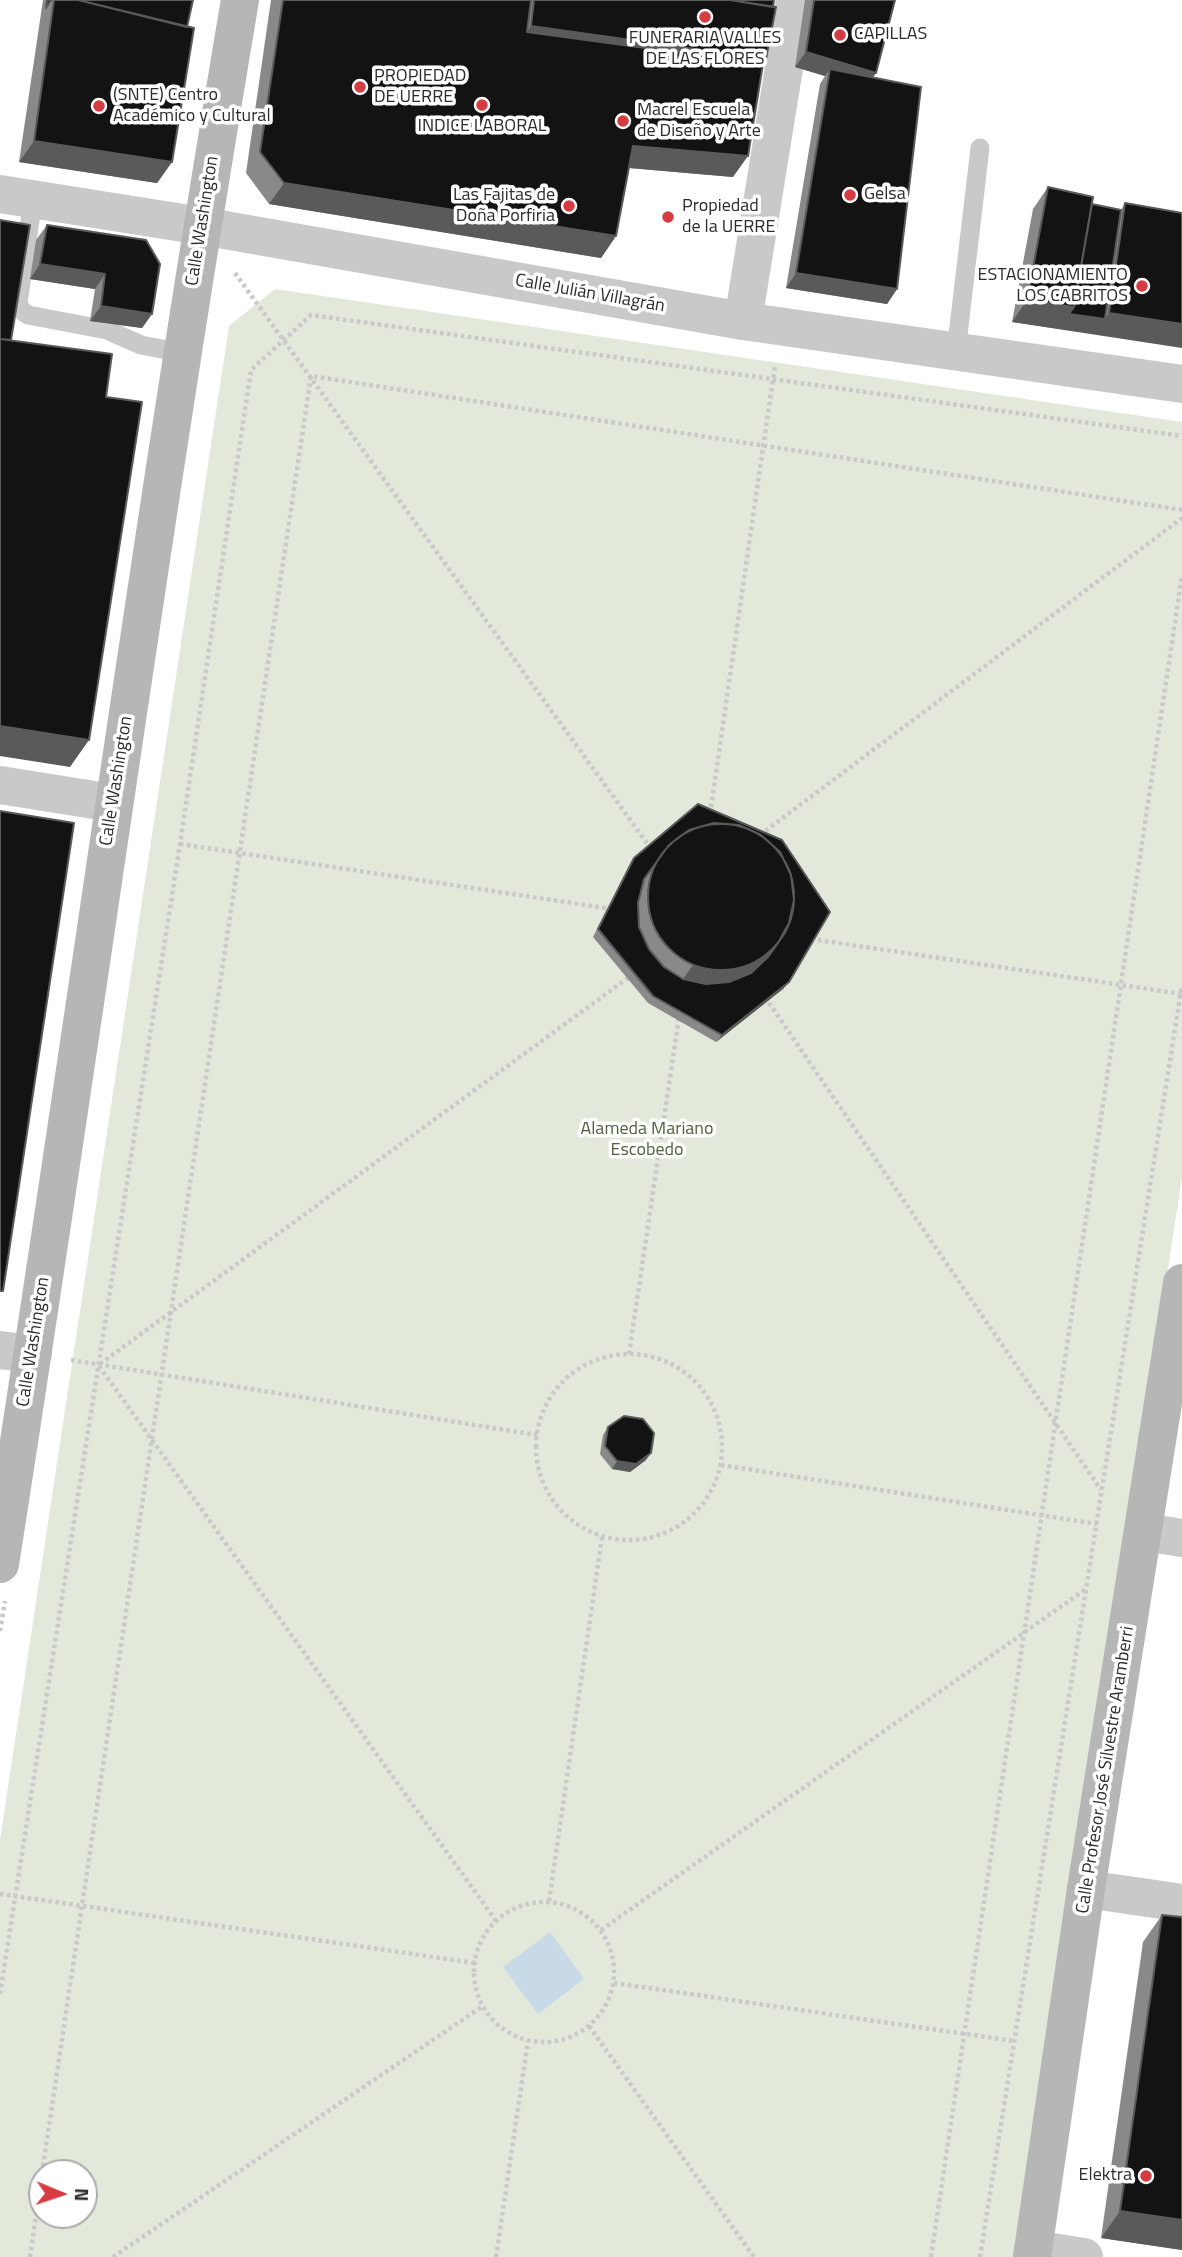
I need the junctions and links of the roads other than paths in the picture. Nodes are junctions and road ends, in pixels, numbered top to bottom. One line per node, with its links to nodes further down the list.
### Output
1 (240, 0): 5 (main road, Calle Washington)
2 (795, 0): 6 (street)
3 (980, 148): 7 (lane)
4 (17, 197): 5 (street, Calle Julián Villagrán); 8 (lane)
5 (202, 226): 6 (street, Calle Julián Villagrán); 8 (main road, Calle Washington)
6 (743, 321): 7 (street, Calle Julián Villagrán)
7 (956, 352): 9 (street, Calle Julián Villagrán)
8 (183, 353): 11 (main road, Calle Washington)
9 (1182, 384)
10 (0, 785): 11 (street)
11 (113, 803): 13 (main road, Calle Washington)
12 (1182, 1283): 14 (main road, Calle Profesor José Silvestre Aramberri)
13 (17, 1352): 16 (main road, Calle Washington)
14 (1144, 1532): 15 (street); 17 (main road, Calle Profesor José Silvestre Aramberri)
15 (1182, 1538)
16 (0, 1564)
17 (1086, 1889): 18 (street); 19 (main road, Calle Profesor José Silvestre Aramberri)
18 (1182, 1903)
19 (1032, 2253): 20 (street)
20 (1084, 2257)

